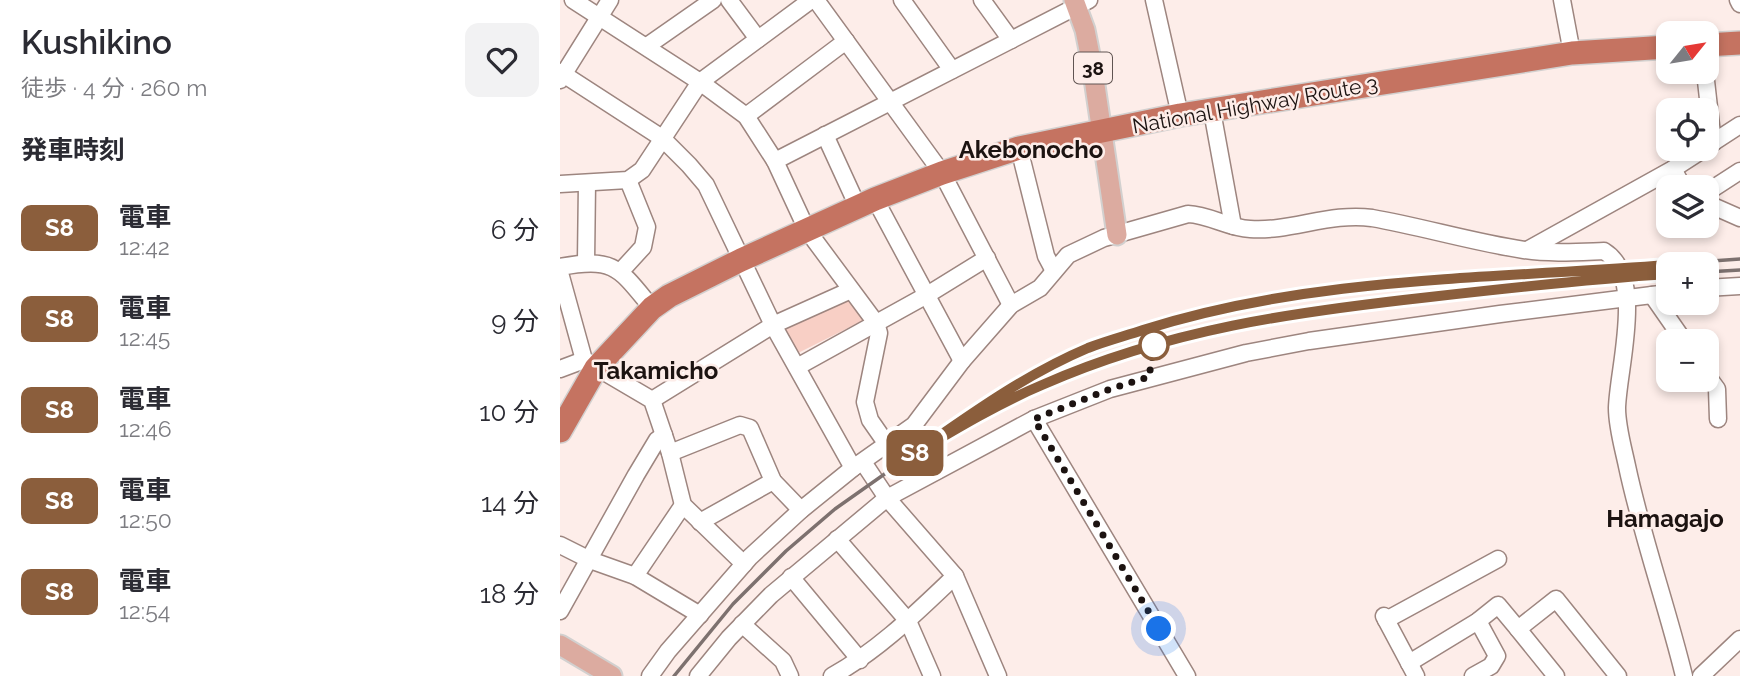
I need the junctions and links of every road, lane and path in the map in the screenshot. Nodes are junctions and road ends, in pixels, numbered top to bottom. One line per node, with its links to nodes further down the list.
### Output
1 (573, 0): 11 (street)
2 (610, 0): 11 (street)
3 (713, 0): 17 (street)
4 (729, 0): 12 (street)
5 (813, 0): 12 (street); 14 (street)
6 (902, 0): 20 (street)
7 (982, 0): 13 (street)
8 (1154, 0): 25 (street)
9 (1562, 0): 19 (street)
10 (1080, 2): 13 (street); 28 (main road, 38)
11 (599, 17): 17 (street); 21 (street)
12 (758, 39): 22 (street)
13 (1011, 40): 20 (street)
14 (846, 41): 23 (street); 26 (street)
15 (1740, 43): 16 (highway)
16 (1719, 44)
17 (647, 46): 22 (street)
18 (1656, 48): 19 (highway, National Highway Route 3)
19 (1572, 53): 24 (highway, National Highway Route 3)
20 (952, 70): 23 (street)
21 (561, 75): 30 (street)
22 (700, 82): 26 (street); 30 (street)
23 (890, 102): 29 (street); 37 (street)
24 (1212, 111): 25 (highway, National Highway Route 3); 46 (street)
25 (1180, 115): 28 (highway, National Highway Route 3)
26 (747, 116): 33 (street)
27 (1740, 125): 31 (street)
28 (1102, 132): 32 (highway, National Highway Route 3); 48 (main road)
29 (825, 135): 33 (street); 43 (street)
30 (663, 138): 39 (street); 51 (street)
31 (1719, 139)
32 (1019, 148): 37 (highway, National Highway Route 3); 55 (street)
33 (775, 161): 47 (street)
34 (1685, 161): 35 (street)
35 (1673, 169): 38 (street); 49 (street)
36 (1740, 172): 42 (street)
37 (943, 173): 43 (highway, National Highway Route 3); 50 (street)
38 (1676, 175)
39 (628, 180): 40 (street); 54 (street)
40 (587, 183): 41 (street); 52 (street)
41 (560, 184)
42 (1719, 185)
43 (867, 203): 47 (highway, National Highway Route 3); 61 (street)
44 (1719, 209): 45 (street)
45 (1740, 217)
46 (1233, 226): 48 (street); 49 (street)
47 (807, 230): 51 (highway, National Highway Route 3); 59 (street)
48 (1117, 235): 55 (street)
49 (1527, 250): 62 (street)
50 (987, 258): 61 (street); 63 (street)
51 (741, 260): 64 (highway, National Highway Route 3); 66 (street)
52 (586, 262): 53 (street); 54 (street)
53 (560, 267)
54 (621, 271): 64 (street)
55 (1054, 271): 63 (street)
56 (560, 273): 68 (street)
57 (1740, 286): 58 (street)
58 (1719, 287)
59 (851, 290): 65 (street); 66 (street)
60 (1656, 294): 62 (street)
61 (927, 295): 65 (street); 67 (street)
62 (1626, 297): 73 (street); 115 (street)
63 (1012, 305): 67 (street)
64 (652, 308): 68 (highway, National Highway Route 3)
65 (876, 323): 69 (street); 77 (street)
66 (773, 325): 69 (street); 72 (street)
67 (962, 361): 77 (street)
68 (590, 364): 70 (street); 72 (street); 75 (highway, National Highway Route 3)
69 (797, 367): 79 (street)
70 (560, 369)
71 (1717, 392): 74 (street)
72 (652, 400): 76 (street)
73 (1034, 419): 81 (street); 111 (street)
74 (1718, 419)
75 (560, 431)
76 (664, 435): 78 (street); 88 (street)
77 (886, 443): 79 (street)
78 (670, 453): 80 (street); 82 (street)
79 (858, 465): 81 (street); 83 (street)
80 (773, 481): 83 (street); 84 (street)
81 (887, 498): 85 (street); 91 (street)
82 (683, 505): 84 (street); 90 (street)
83 (801, 510): 89 (street)
84 (700, 522): 89 (street)
85 (837, 539): 92 (street); 95 (street)
86 (560, 545): 88 (street)
87 (1498, 559): 102 (street)
88 (590, 560): 90 (street); 93 (street)
89 (744, 564): 94 (street)
90 (635, 576): 94 (street)
91 (955, 576): 95 (street); 103 (street)
92 (791, 577): 97 (street); 101 (street)
93 (560, 611)
94 (700, 615): 105 (street)
95 (908, 621): 101 (street); 109 (street)
96 (1478, 621): 98 (street); 102 (street); 112 (street)
97 (742, 624): 106 (street); 107 (street)
98 (1517, 629): 113 (street); 114 (street)
99 (1738, 644): 116 (street)
100 (560, 645): 104 (main road)
101 (860, 660): 108 (street)
102 (1413, 669)
103 (996, 673): 110 (street)
104 (612, 676)
105 (650, 676)
106 (698, 676)
107 (790, 676)
108 (832, 676)
109 (932, 676)
110 (979, 676)
111 (1187, 676)
112 (1473, 676)
113 (1556, 676)
114 (1618, 676)
115 (1684, 676)
116 (1701, 676)

